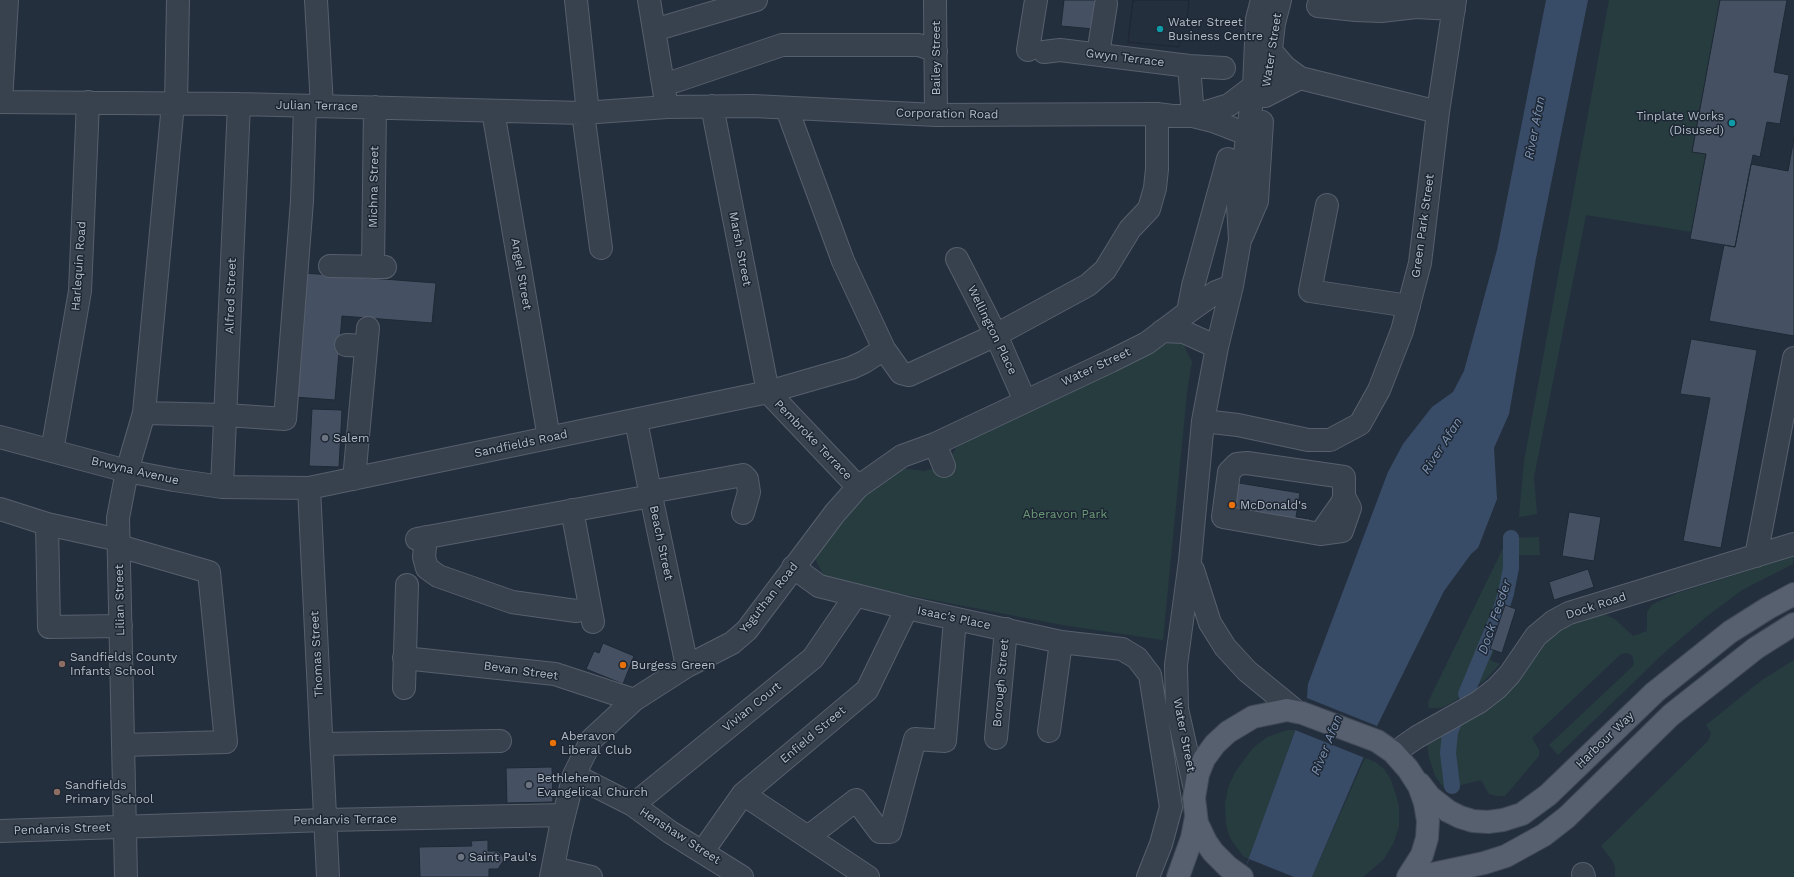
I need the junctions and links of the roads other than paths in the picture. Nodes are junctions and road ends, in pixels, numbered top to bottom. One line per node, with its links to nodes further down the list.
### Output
1 (178, 0): 25 (street, Lilian Street)
2 (316, 0): 27 (street)
3 (576, 0): 35 (street)
4 (649, 0): 14 (street)
5 (756, 0): 14 (street)
6 (935, 0): 15 (street, Bailey Street)
7 (1036, 0): 17 (street, Gwyn Terrace)
8 (1262, 0): 22 (street, Water Street)
9 (1280, 0): 16 (street, Water Street)
10 (5, 2): 23 (street)
11 (1106, 4): 17 (street)
12 (1454, 4): 13 (street); 34 (street, Green Park Street)
13 (1318, 6)
14 (654, 30): 21 (street)
15 (936, 51): 21 (street); 37 (street, Bailey Street)
16 (1271, 51): 20 (street); 22 (street, Water Street)
17 (1098, 54): 18 (street, Gwyn Terrace)
18 (1189, 66): 19 (street, Gwyn Terrace); 38 (street)
19 (1224, 68)
20 (1300, 78): 22 (street); 34 (street)
21 (663, 82): 30 (street)
22 (1261, 99): 38 (street, Corporation Road); 39 (street, Water Street); 39 (street); 42 (street, Water Street)
23 (0, 102): 24 (street, Julian Terrace)
24 (88, 102): 25 (street, Julian Terrace); 65 (street, Harlequin Road)
25 (175, 104): 26 (street, Julian Terrace); 57 (street, Lilian Street)
26 (239, 104): 27 (street, Julian Terrace); 58 (street, Alfred Street)
27 (314, 106): 29 (street, Julian Terrace); 58 (street)
28 (712, 106): 30 (street, Corporation Road); 31 (street, Corporation Road); 55 (street, Marsh Street)
29 (375, 107): 33 (street, Julian Terrace); 45 (street, Michna Street)
30 (667, 107): 32 (street, Corporation Road)
31 (787, 109): 37 (street, Corporation Road); 53 (street)
32 (632, 110): 35 (street, Julian Terrace)
33 (493, 111): 35 (street, Julian Terrace); 61 (street, Angel Street)
34 (1438, 112): 47 (street, Green Park Street)
35 (585, 113): 43 (street)
36 (1157, 114): 37 (street, Corporation Road); 38 (street, Corporation Road); 50 (street)
37 (936, 115)
38 (1192, 116): 39 (street)
39 (1247, 134): 42 (street, Water Street)
40 (1228, 159): 48 (street)
41 (1327, 205): 47 (street)
42 (1240, 240): 46 (street, Water Street)
43 (601, 248)
44 (957, 259): 50 (street, Wellington Place)
45 (330, 266)
46 (1232, 286): 48 (street, Water Street); 52 (street, Water Street)
47 (1409, 306): 62 (street, Green Park Street)
48 (1188, 312): 49 (street, Water Street)
49 (1162, 331): 52 (street); 56 (street, Water Street)
50 (996, 335): 53 (street); 56 (street, Wellington Place)
51 (360, 340): 69 (street)
52 (1218, 347): 60 (street, Water Street)
53 (884, 349): 55 (street, Sandfields Road)
54 (1794, 358): 81 (street)
55 (768, 392): 59 (street, Sandfields Road); 72 (street, Pembroke Terrace)
56 (1026, 401): 64 (street, Water Street)
57 (144, 413): 58 (street); 67 (street, Lilian Street)
58 (226, 415): 70 (street, Alfred Street)
59 (636, 421): 61 (street, Sandfields Road); 74 (street, Beach Street)
60 (1203, 421): 62 (street, Green Park Street); 82 (street, Water Street)
61 (549, 438): 69 (street, Sandfields Road)
62 (1308, 440): 68 (street)
63 (1, 443): 65 (street, Brwyna Avenue)
64 (935, 444): 66 (street); 72 (street, Water Street)
65 (52, 451): 67 (street, Brwyna Avenue)
66 (944, 466)
67 (127, 471): 70 (street, Brwyna Avenue); 79 (street, Lilian Street)
68 (1307, 471): 68 (street)
69 (354, 480): 73 (street, Sandfields Road)
70 (222, 487): 71 (street, Brwyna Avenue)
71 (272, 487): 73 (street, Sandfields Road)
72 (858, 487): 83 (street, Ysguthan Road)
73 (309, 488): 101 (street, Thomas Street)
74 (650, 494): 76 (street); 77 (street); 94 (street, Beach Street)
75 (0, 509): 78 (street)
76 (572, 510): 76 (street)
77 (743, 513)
78 (47, 524): 79 (street); 90 (street)
79 (119, 543): 90 (street, Lilian Street); 102 (street)
80 (1794, 544): 81 (street, Dock Road)
81 (1756, 556): 103 (street, Dock Road)
82 (1190, 562): 97 (street, Water Street); 106 (street, Water Street)
83 (793, 567): 85 (street, Isaac's Place); 94 (street, Ysguthan Road)
84 (407, 585): 93 (street)
85 (856, 594): 87 (street, Isaac's Place); 108 (street, Vivian Court)
86 (1794, 594): 105 (main road, Harbour Way)
87 (907, 608): 88 (street, Isaac's Place); 107 (street, Enfield Street)
88 (955, 619): 91 (street, Isaac's Place); 114 (street)
89 (1794, 624): 126 (main road)
90 (121, 626): 102 (street, Lilian Street)
91 (1006, 629): 92 (street, Isaac's Place); 99 (street, Borough Street)
92 (1060, 642): 98 (street); 122 (street, Isaac's Place)
93 (404, 658): 95 (street); 96 (street, Bevan Street)
94 (687, 666): 96 (street, Ysguthan Road)
95 (404, 688)
96 (634, 700): 104 (street, Ysguthan Road)
97 (1299, 712): 103 (main road); 106 (main road)
98 (1049, 730)
99 (996, 738)
100 (500, 741): 101 (street)
101 (322, 744): 111 (street, Thomas Street)
102 (123, 745): 112 (street, Lilian Street)
103 (1396, 755): 105 (main road)
104 (574, 775): 108 (street, Henshaw Street); 109 (street, Ysguthan Road)
105 (1413, 775): 125 (main road)
106 (1194, 789): 110 (main road)
107 (743, 794): 114 (street); 115 (street, Enfield Street)
108 (633, 805): 115 (street, Henshaw Street)
109 (564, 815): 111 (street, Pendarvis Terrace); 116 (street, Ysguthan Road)
110 (1196, 817): 123 (main road); 124 (main road)
111 (326, 820): 112 (street, Pendarvis Terrace); 119 (street, Thomas Street)
112 (125, 826): 113 (street, Pendarvis Street); 118 (street, Lilian Street)
113 (0, 831)
114 (808, 837): 121 (street)
115 (703, 851): 120 (street, Henshaw Street)
116 (552, 873): 117 (street)
117 (582, 876)
118 (126, 877)
119 (328, 877)
120 (742, 877)
121 (868, 877)
122 (1148, 877)
123 (1178, 877)
124 (1242, 877)
125 (1408, 877)
126 (1418, 877)

